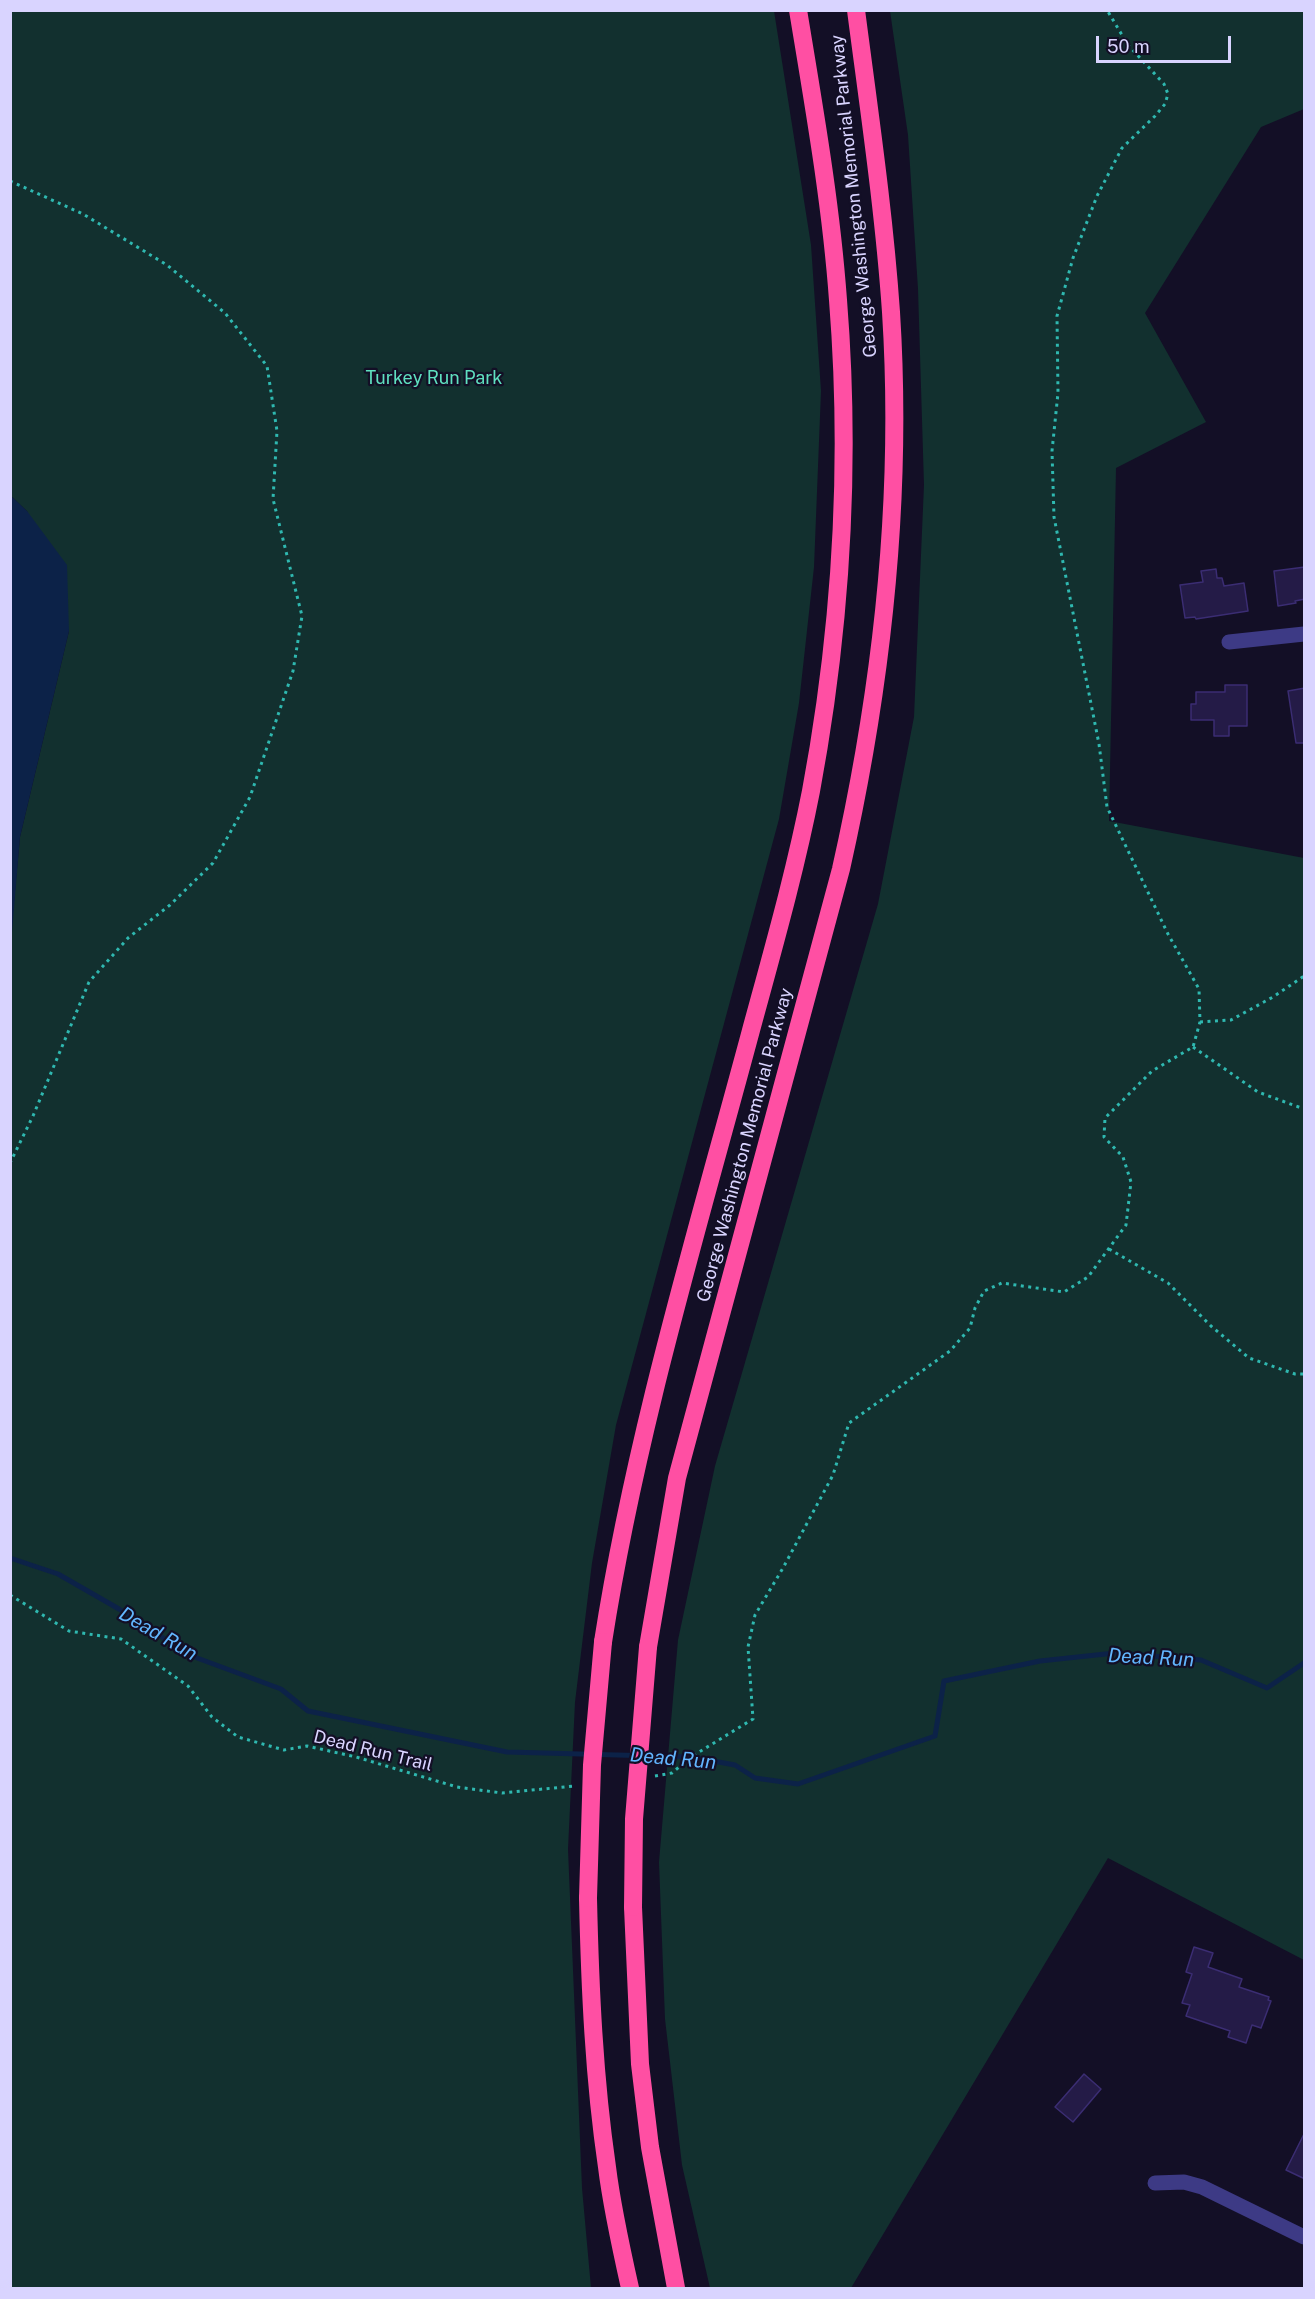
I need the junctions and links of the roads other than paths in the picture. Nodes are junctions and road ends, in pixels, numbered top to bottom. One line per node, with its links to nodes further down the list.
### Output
1 (798, 10): 6 (highway, George Washington Memorial Parkway, bridge)
2 (856, 10): 10 (highway, George Washington Memorial Parkway, bridge)
3 (1305, 634): 4 (street)
4 (1229, 642)
5 (1155, 2183): 7 (street)
6 (611, 2194): 8 (highway); 9 (highway)
7 (1305, 2237)
8 (617, 2289)
9 (630, 2289)
10 (675, 2289)

